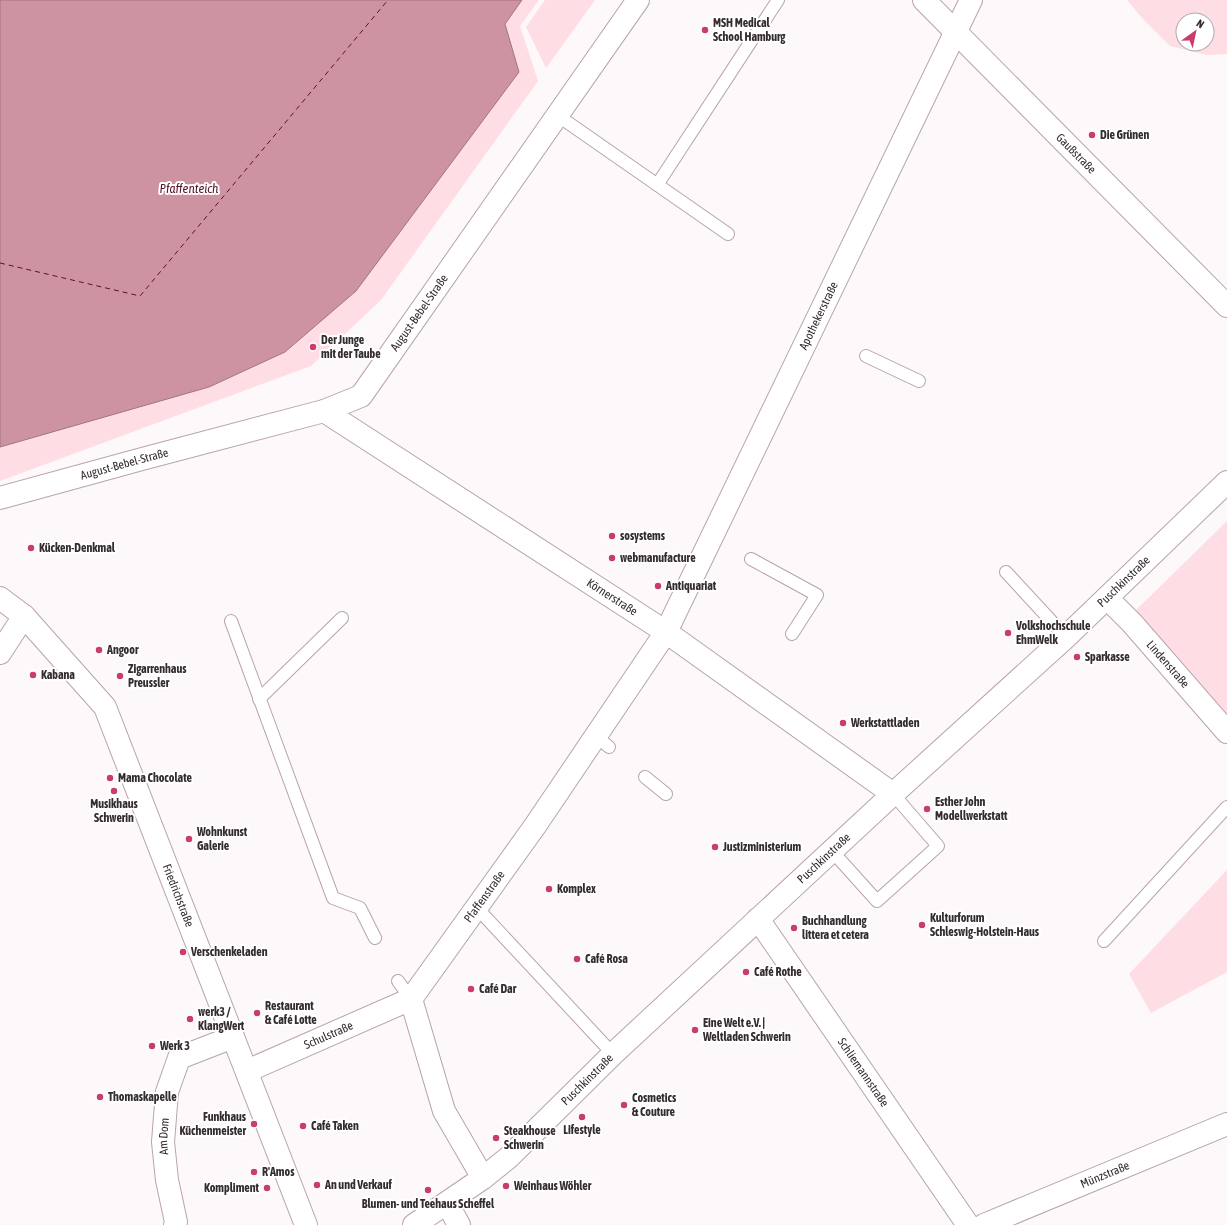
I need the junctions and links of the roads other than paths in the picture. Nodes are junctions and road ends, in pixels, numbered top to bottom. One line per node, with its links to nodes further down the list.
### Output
1 (638, 0): 6 (street, August-Bebel-Straße)
2 (778, 0): 7 (lane)
3 (924, 0): 5 (street, Gaußstraße)
4 (971, 0): 5 (street, Apothekerstraße)
5 (956, 32): 9 (street, Gaußstraße); 22 (street, Apothekerstraße)
6 (557, 115): 7 (lane); 12 (street, August-Bebel-Straße)
7 (657, 185): 8 (lane)
8 (728, 234)
9 (1227, 306)
10 (866, 356): 11 (lane)
11 (919, 381)
12 (324, 411): 14 (street, August-Bebel-Straße); 22 (street, Körnerstraße)
13 (1227, 482): 18 (street, Puschkinstraße)
14 (0, 498)
15 (751, 559): 23 (lane)
16 (1006, 572): 24 (lane)
17 (0, 598): 19 (street, Friedrichstraße)
18 (1107, 598): 24 (street, Puschkinstraße); 27 (street, Lindenstraße)
19 (24, 616): 25 (street); 39 (street, Friedrichstraße)
20 (342, 618): 26 (lane)
21 (230, 621): 26 (lane)
22 (666, 632): 30 (street, Körnerstraße); 33 (street, Pfaffenstraße)
23 (792, 634)
24 (1066, 637): 30 (street, Puschkinstraße)
25 (0, 653)
26 (259, 699): 35 (lane)
27 (1227, 732)
28 (645, 777): 29 (lane)
29 (666, 794)
30 (893, 794): 32 (street, Puschkinstraße); 32 (lane)
31 (1227, 807): 36 (lane)
32 (832, 851): 34 (street, Puschkinstraße)
33 (477, 908): 38 (street, Pfaffenstraße); 40 (lane)
34 (758, 919): 40 (street, Puschkinstraße); 49 (street, Schliemannstraße)
35 (375, 938)
36 (1104, 941)
37 (398, 981): 38 (lane)
38 (411, 999): 41 (street, Schulstraße); 43 (street)
39 (233, 1036): 41 (street, Friedrichstraße); 45 (street, Am Dom)
40 (613, 1054): 43 (street, Puschkinstraße)
41 (246, 1071): 46 (street, Friedrichstraße)
42 (1227, 1124): 50 (street, Münzstraße)
43 (483, 1178): 44 (street, Puschkinstraße)
44 (447, 1203): 47 (street, Puschkinstraße); 48 (street)
45 (176, 1225)
46 (306, 1225)
47 (414, 1225)
48 (459, 1225)
49 (968, 1225)
50 (984, 1225)

